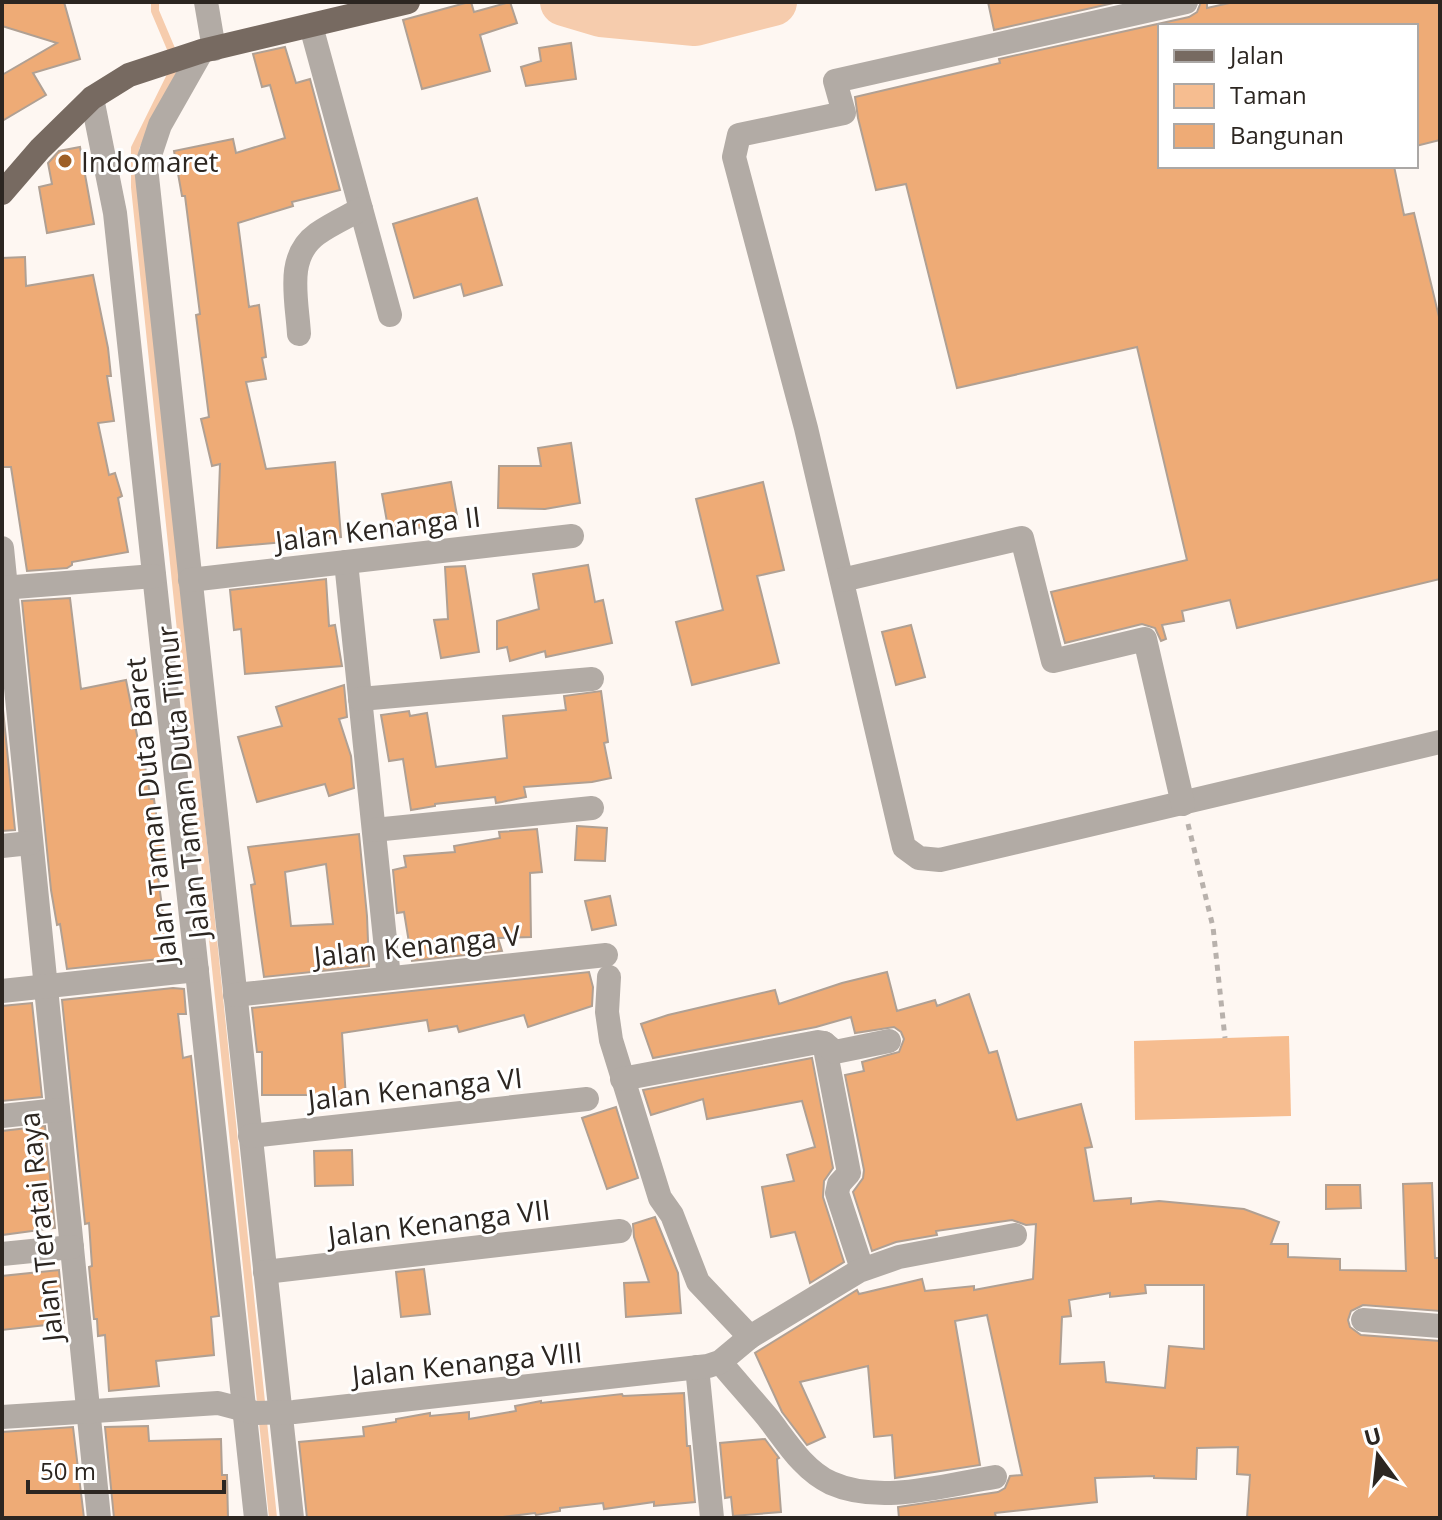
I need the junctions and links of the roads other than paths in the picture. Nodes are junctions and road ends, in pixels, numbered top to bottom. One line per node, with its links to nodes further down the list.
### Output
1 (206, 2): 5 (street)
2 (408, 2): 4 (main road)
3 (1186, 2): 16 (street)
4 (311, 26): 5 (main road); 8 (street)
5 (202, 52): 6 (main road); 15 (street, Jalan Taman Duta Timur)
6 (92, 98): 7 (main road); 14 (street, Jalan Taman Duta Baret)
7 (2, 193)
8 (361, 209): 9 (street); 10 (street)
9 (390, 315)
10 (299, 334)
11 (572, 536): 13 (street, Jalan Kenanga II)
12 (2, 548): 17 (street, Jalan Teratai Raya)
13 (346, 562): 15 (street, Jalan Kenanga II); 19 (street)
14 (154, 576): 17 (street); 27 (street, Jalan Taman Duta Baret)
15 (190, 580): 31 (street, Jalan Taman Duta Timur)
16 (842, 580): 22 (street); 22 (street)
17 (3, 588): 20 (street, Jalan Teratai Raya)
18 (592, 679): 19 (street)
19 (360, 699): 24 (street)
20 (10, 718): 25 (street, Jalan Teratai Raya)
21 (1440, 742): 22 (street)
22 (1183, 804)
23 (592, 808): 24 (street)
24 (374, 830): 28 (street)
25 (30, 843): 26 (street); 29 (street, Jalan Teratai Raya)
26 (2, 846)
27 (197, 970): 29 (street); 50 (street, Jalan Taman Duta Baret)
28 (389, 978): 31 (street, Jalan Kenanga V); 34 (street, Jalan Kenanga V)
29 (45, 987): 30 (street); 36 (street, Jalan Teratai Raya)
30 (2, 991)
31 (235, 995): 38 (street, Jalan Taman Duta Timur)
32 (889, 1041): 33 (street)
33 (824, 1043): 34 (street); 43 (street)
34 (622, 1079): 47 (street)
35 (587, 1099): 38 (street, Jalan Kenanga VI)
36 (58, 1110): 37 (street); 41 (street, Jalan Teratai Raya)
37 (2, 1116)
38 (250, 1136): 44 (street, Jalan Taman Duta Timur)
39 (620, 1231): 44 (street, Jalan Kenanga VII)
40 (1015, 1235): 43 (street)
41 (72, 1247): 42 (street); 49 (street, Jalan Teratai Raya)
42 (2, 1254)
43 (862, 1269): 47 (street)
44 (265, 1272): 50 (street, Jalan Taman Duta Timur)
45 (1363, 1320): 46 (street)
46 (1440, 1326)
47 (750, 1337): 48 (street)
48 (708, 1365): 50 (street, Jalan Kenanga VIII); 52 (street); 56 (street)
49 (89, 1411): 50 (street, Jalan Kenanga VIII); 51 (street, Jalan Kenanga VIII); 53 (street, Jalan Teratai Raya)
50 (264, 1411): 54 (street, Jalan Taman Duta Baret); 55 (street, Jalan Taman Duta Timur)
51 (2, 1417)
52 (995, 1477)
53 (99, 1518)
54 (256, 1518)
55 (292, 1518)
56 (712, 1518)

